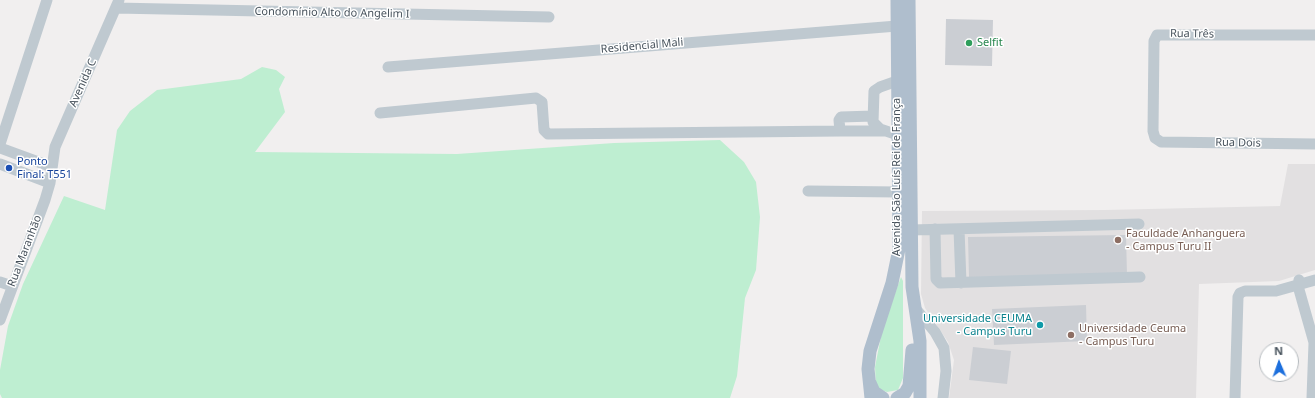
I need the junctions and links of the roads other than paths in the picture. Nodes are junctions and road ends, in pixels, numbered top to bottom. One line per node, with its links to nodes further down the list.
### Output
1 (47, 0): 16 (street)
2 (896, 0): 6 (main road, Avenida São Luís Rei de França)
3 (909, 0): 27 (main road, Avenida São Luís Rei de França)
4 (117, 4): 5 (street, Condomínio Alto do Angelim I); 20 (street, Avenida C)
5 (549, 17)
6 (897, 26): 8 (street, Residencial Mali); 9 (main road, Avenida São Luís Rei de França)
7 (1315, 35): 15 (street, Rua Três)
8 (388, 67)
9 (897, 81): 11 (street); 14 (main road, Avenida São Luís Rei de França)
10 (380, 113): 12 (street)
11 (873, 116): 12 (street); 13 (street)
12 (840, 131): 13 (street)
13 (883, 131): 14 (street)
14 (898, 135): 23 (main road, Avenida São Luís Rei de França)
15 (1161, 142): 17 (street, Rua Dois)
16 (0, 144)
17 (1315, 144)
18 (0, 148): 20 (street)
19 (0, 164): 21 (street)
20 (52, 167): 21 (street, Avenida C)
21 (50, 183): 33 (street, Rua Maranhão)
22 (808, 191): 23 (street)
23 (898, 192): 38 (main road, Avenida São Luís Rei de França)
24 (1139, 224): 26 (street)
25 (935, 229): 26 (street); 27 (street); 32 (street)
26 (959, 229): 32 (street)
27 (911, 230): 35 (main road, Avenida São Luís Rei de França)
28 (1315, 274): 34 (street)
29 (1140, 277): 32 (street)
30 (1315, 280): 34 (street)
31 (0, 282): 33 (street)
32 (961, 283)
33 (12, 286): 36 (street, Rua Maranhão)
34 (1298, 286): 37 (street); 44 (street)
35 (915, 308): 41 (main road); 42 (main road, Avenida São Luís Rei de França); 43 (street)
36 (0, 320)
37 (1314, 345): 45 (street)
38 (869, 379): 39 (main road, Avenida São Luís Rei de França); 40 (main road)
39 (871, 398)
40 (883, 398)
41 (897, 398)
42 (920, 398)
43 (943, 398)
44 (1235, 398)
45 (1312, 398)

